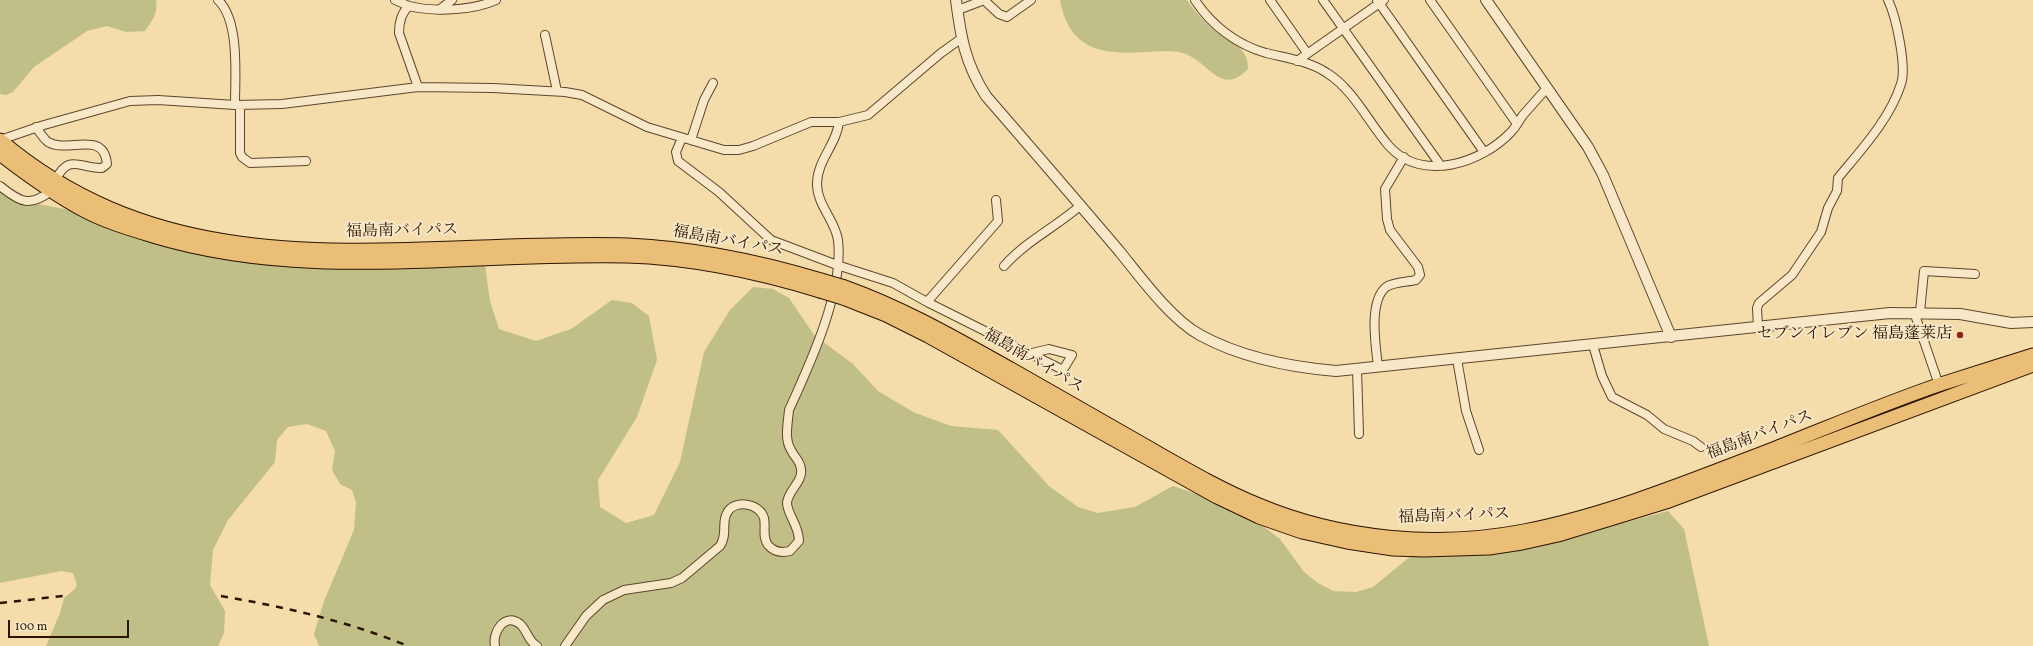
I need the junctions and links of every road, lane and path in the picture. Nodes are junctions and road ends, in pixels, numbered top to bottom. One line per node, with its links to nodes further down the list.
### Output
1 (218, 0): 25 (street)
2 (395, 0): 14 (street)
3 (452, 0): 15 (street)
4 (496, 0): 15 (street)
5 (1031, 0): 13 (street)
6 (1195, 0): 20 (street)
7 (1270, 0): 19 (street)
8 (1323, 0): 16 (street)
9 (1430, 0): 27 (street)
10 (1486, 0): 23 (street)
11 (1888, 0): 48 (street)
12 (1380, 1): 16 (street); 32 (street)
13 (957, 5): 18 (street)
14 (409, 6): 15 (street); 22 (street)
15 (440, 10)
16 (1344, 28): 19 (street); 36 (street)
17 (545, 36): 24 (street)
18 (962, 38): 26 (street); 40 (street)
19 (1307, 53): 20 (street)
20 (1296, 61): 34 (street)
21 (713, 83): 31 (street)
22 (418, 87): 24 (street); 25 (street)
23 (1547, 88): 27 (street); 49 (street)
24 (557, 91): 29 (street)
25 (237, 105): 28 (street); 35 (street)
26 (839, 122): 31 (street); 41 (street)
27 (1517, 124): 32 (street)
28 (36, 127): 30 (street); 38 (street)
29 (682, 138): 31 (street); 41 (street)
30 (4, 139): 38 (highway, 福島南バイパス)
31 (691, 140)
32 (1484, 152): 36 (street)
33 (0, 154): 38 (highway, 福島南バイパス)
34 (1404, 157): 36 (street); 55 (street)
35 (306, 161)
36 (1441, 166)
37 (0, 186): 38 (street)
38 (53, 186): 44 (highway, 福島南バイパス, bridge)
39 (996, 200): 45 (street)
40 (1081, 205): 42 (street); 56 (street)
41 (837, 265): 45 (street); 63 (street)
42 (1004, 266)
43 (1975, 274): 46 (street)
44 (844, 293): 54 (highway, 福島南バイパス); 57 (highway, 福島南バイパス)
45 (927, 302): 51 (street)
46 (1917, 312): 47 (street); 48 (street); 57 (street)
47 (2033, 322)
48 (1758, 327): 49 (street)
49 (1671, 336): 50 (street)
50 (1593, 345): 53 (street); 59 (street)
51 (1032, 353)
52 (2033, 355): 57 (highway, 福島南バイパス)
53 (1457, 360): 55 (street); 60 (street)
54 (2033, 366)
55 (1378, 368): 56 (street)
56 (1357, 369): 58 (street)
57 (1939, 385)
58 (1359, 434)
59 (1701, 447)
60 (1479, 450)
61 (495, 646): 62 (street)
62 (537, 646)
63 (565, 646)

